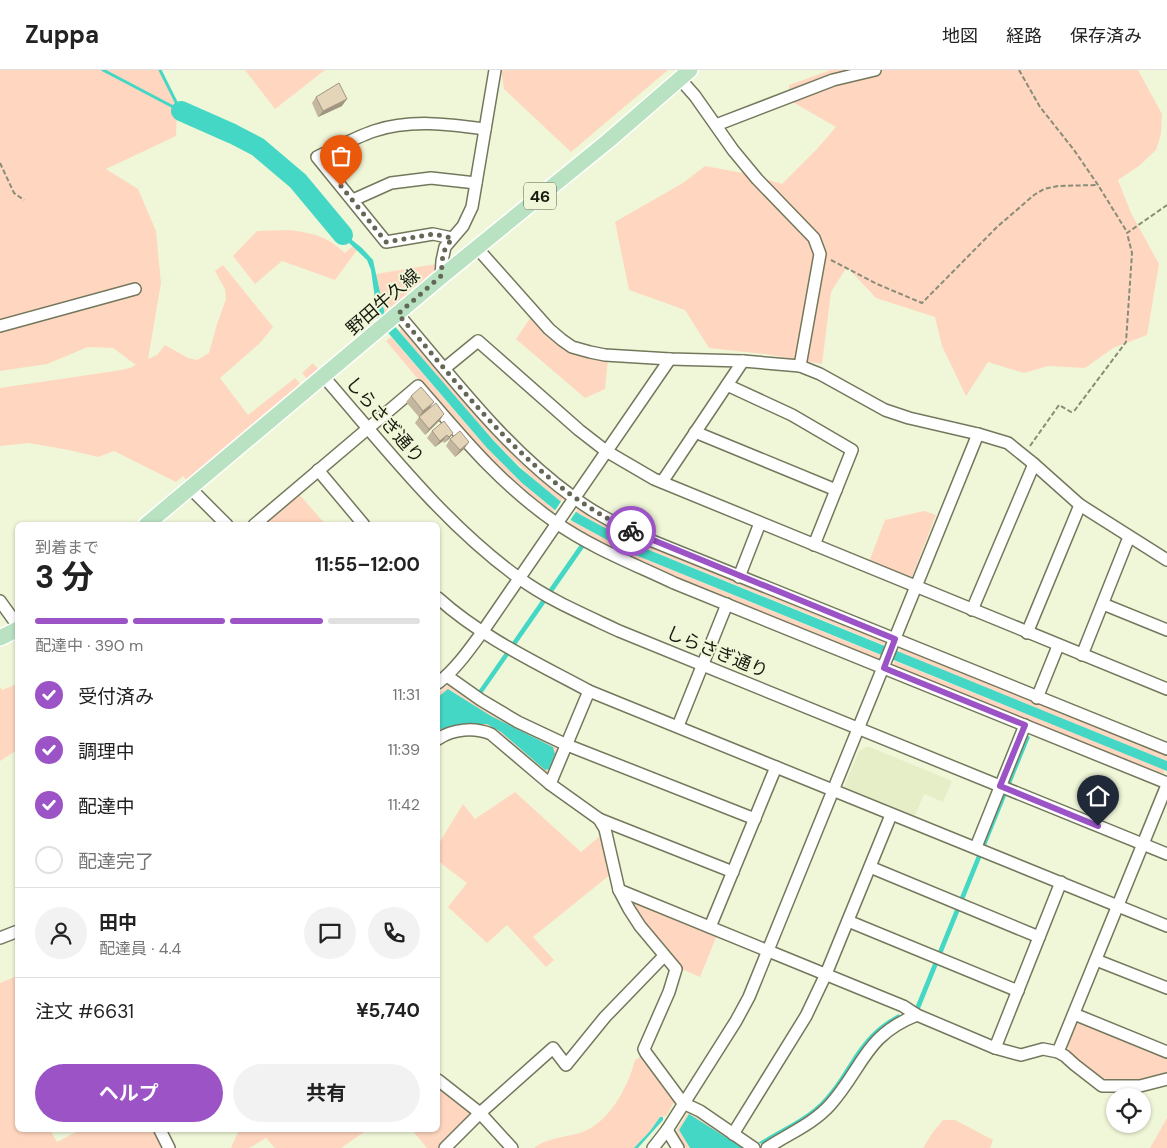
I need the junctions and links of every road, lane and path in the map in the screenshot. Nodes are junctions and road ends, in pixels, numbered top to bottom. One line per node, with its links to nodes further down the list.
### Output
1 (495, 70): 6 (street)
2 (875, 70): 5 (street)
3 (1019, 70): 9 (path)
4 (685, 74): 5 (street); 15 (main road, 野田牛久線 / 46)
5 (716, 124): 16 (street)
6 (485, 129): 8 (street); 11 (street)
7 (0, 163): 10 (path)
8 (476, 183): 11 (street); 14 (street)
9 (1098, 185): 13 (path); 16 (path)
10 (24, 200)
11 (353, 200): 14 (street)
12 (1167, 205): 13 (path)
13 (1127, 233): 31 (path)
14 (452, 238): 17 (street)
15 (477, 248): 17 (main road, 野田牛久線 / 46); 21 (street)
16 (820, 254): 23 (street)
17 (441, 276): 19 (main road, 野田牛久線 / 46)
18 (135, 289): 20 (street)
19 (390, 320): 24 (street); 25 (main road, 野田牛久線 / 46)
20 (0, 326)
21 (670, 360): 22 (street); 30 (street)
22 (743, 360): 23 (street); 26 (street)
23 (800, 366): 29 (street)
24 (445, 368): 30 (street); 37 (street)
25 (324, 376): 27 (street, しらさぎ通り); 35 (main road, 野田牛久線 / 46)
26 (728, 385): 28 (street); 36 (street)
27 (368, 428): 33 (street); 43 (street); 49 (street, しらさぎ通り)
28 (695, 432): 34 (street); 36 (street)
29 (978, 434): 31 (street); 50 (street)
30 (606, 451): 34 (street); 37 (street)
31 (1024, 456): 32 (street)
32 (1034, 464): 38 (street); 55 (street)
33 (318, 470): 41 (street); 42 (street)
34 (662, 482): 44 (street)
35 (190, 488): 39 (main road, 野田牛久線 / 46); 40 (street)
36 (836, 490): 46 (street)
37 (573, 500): 43 (street); 48 (street)
38 (1080, 505): 45 (street); 60 (street)
39 (150, 522)
40 (224, 522)
41 (257, 522)
42 (361, 522)
43 (558, 522): 49 (street); 53 (street)
44 (760, 523): 46 (street); 48 (street)
45 (1129, 537): 47 (street); 54 (street)
46 (814, 544): 50 (street)
47 (1167, 560)
48 (739, 576): 62 (street)
49 (520, 578): 59 (street); 65 (street, しらさぎ通り)
50 (917, 587): 55 (street); 62 (street)
51 (440, 600): 59 (street)
52 (0, 601): 56 (street)
53 (727, 604): 65 (street); 66 (street)
54 (1103, 604): 58 (street); 64 (street)
55 (972, 610): 60 (street)
56 (15, 624)
57 (15, 630): 61 (main road)
58 (1167, 630)
59 (483, 631): 67 (street); 69 (street)
60 (1027, 632): 63 (street)
61 (0, 638)
62 (895, 639): 66 (street); 70 (street)
63 (1058, 646): 64 (street); 70 (street)
64 (1082, 655): 68 (street)
65 (702, 665): 72 (street); 73 (street, しらさぎ通り)
66 (884, 668): 71 (street); 73 (street)
67 (442, 680): 75 (street)
68 (1167, 689)
69 (589, 691): 72 (street); 75 (street)
70 (1037, 698): 76 (street)
71 (1025, 725): 79 (street); 80 (street)
72 (678, 726): 77 (street)
73 (859, 729): 80 (street, しらさぎ通り); 81 (street)
74 (440, 738): 78 (street)
75 (567, 745): 78 (street); 84 (street)
76 (1167, 750)
77 (776, 767): 81 (street); 84 (street)
78 (550, 784): 83 (street)
79 (1167, 784): 85 (street)
80 (1000, 786): 85 (street, しらさぎ通り); 86 (street)
81 (834, 790): 82 (street); 99 (street)
82 (891, 815): 86 (street); 88 (street)
83 (599, 819): 89 (street); 91 (street)
84 (754, 819): 89 (street)
85 (1143, 844): 87 (street, しらさぎ通り); 92 (street)
86 (976, 847): 90 (street)
87 (1167, 854)
88 (870, 867): 93 (street); 97 (street)
89 (733, 872): 95 (street)
90 (1061, 882): 92 (street); 97 (street)
91 (619, 890): 95 (street); 100 (street)
92 (1118, 906): 94 (street); 101 (street)
93 (848, 921): 102 (street); 104 (street)
94 (1167, 926)
95 (710, 927): 99 (street)
96 (15, 932): 98 (street)
97 (1039, 937): 104 (street)
98 (0, 938)
99 (768, 950): 102 (street); 112 (street)
100 (664, 956): 112 (street); 113 (street)
101 (1096, 960): 103 (street); 105 (street)
102 (826, 974): 106 (street); 116 (street)
103 (1167, 988)
104 (1018, 991): 107 (street)
105 (1074, 1014): 108 (street); 109 (street)
106 (917, 1016): 107 (street); 123 (street)
107 (995, 1048): 108 (street)
108 (1058, 1052): 110 (street)
109 (1167, 1052)
110 (1167, 1079)
111 (440, 1082): 113 (street)
112 (683, 1103): 114 (street); 116 (street)
113 (480, 1114): 118 (street); 119 (street)
114 (667, 1130): 120 (street); 121 (street)
115 (161, 1132): 117 (street)
116 (733, 1134): 122 (street)
117 (169, 1148)
118 (445, 1148)
119 (512, 1148)
120 (654, 1148)
121 (678, 1148)
122 (754, 1148)
123 (767, 1148)

